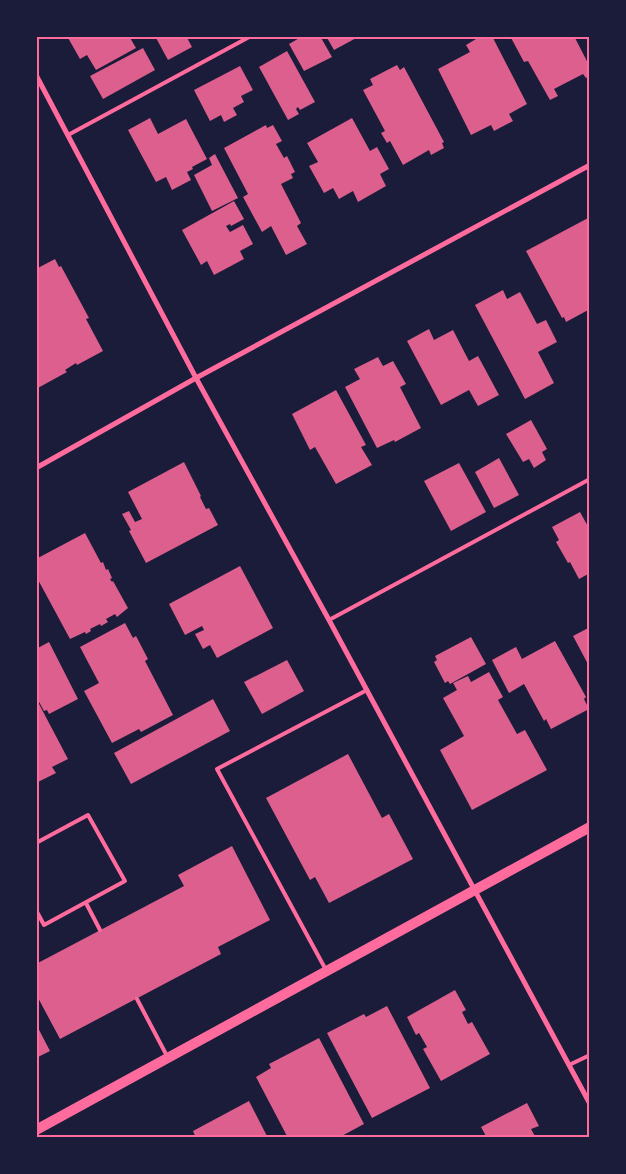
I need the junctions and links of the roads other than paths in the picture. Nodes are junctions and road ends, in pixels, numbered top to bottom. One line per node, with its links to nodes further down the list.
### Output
1 (251, 36): 4 (lane)
2 (36, 75): 3 (street)
3 (38, 84): 4 (street)
4 (68, 135): 6 (street)
5 (590, 165): 6 (street)
6 (196, 378): 7 (street); 9 (street)
7 (36, 468)
8 (590, 479): 9 (lane)
9 (329, 620): 10 (street)
10 (367, 690): 13 (street); 17 (lane)
11 (590, 827): 13 (main road)
12 (36, 843): 14 (lane)
13 (475, 891): 17 (main road); 21 (street)
14 (86, 903): 15 (lane); 16 (lane)
15 (36, 910)
16 (100, 930)
17 (327, 972): 20 (main road)
18 (137, 999): 20 (lane)
19 (590, 1054): 21 (lane)
20 (168, 1058): 23 (main road)
21 (569, 1065): 22 (street)
22 (590, 1104)
23 (36, 1130)

